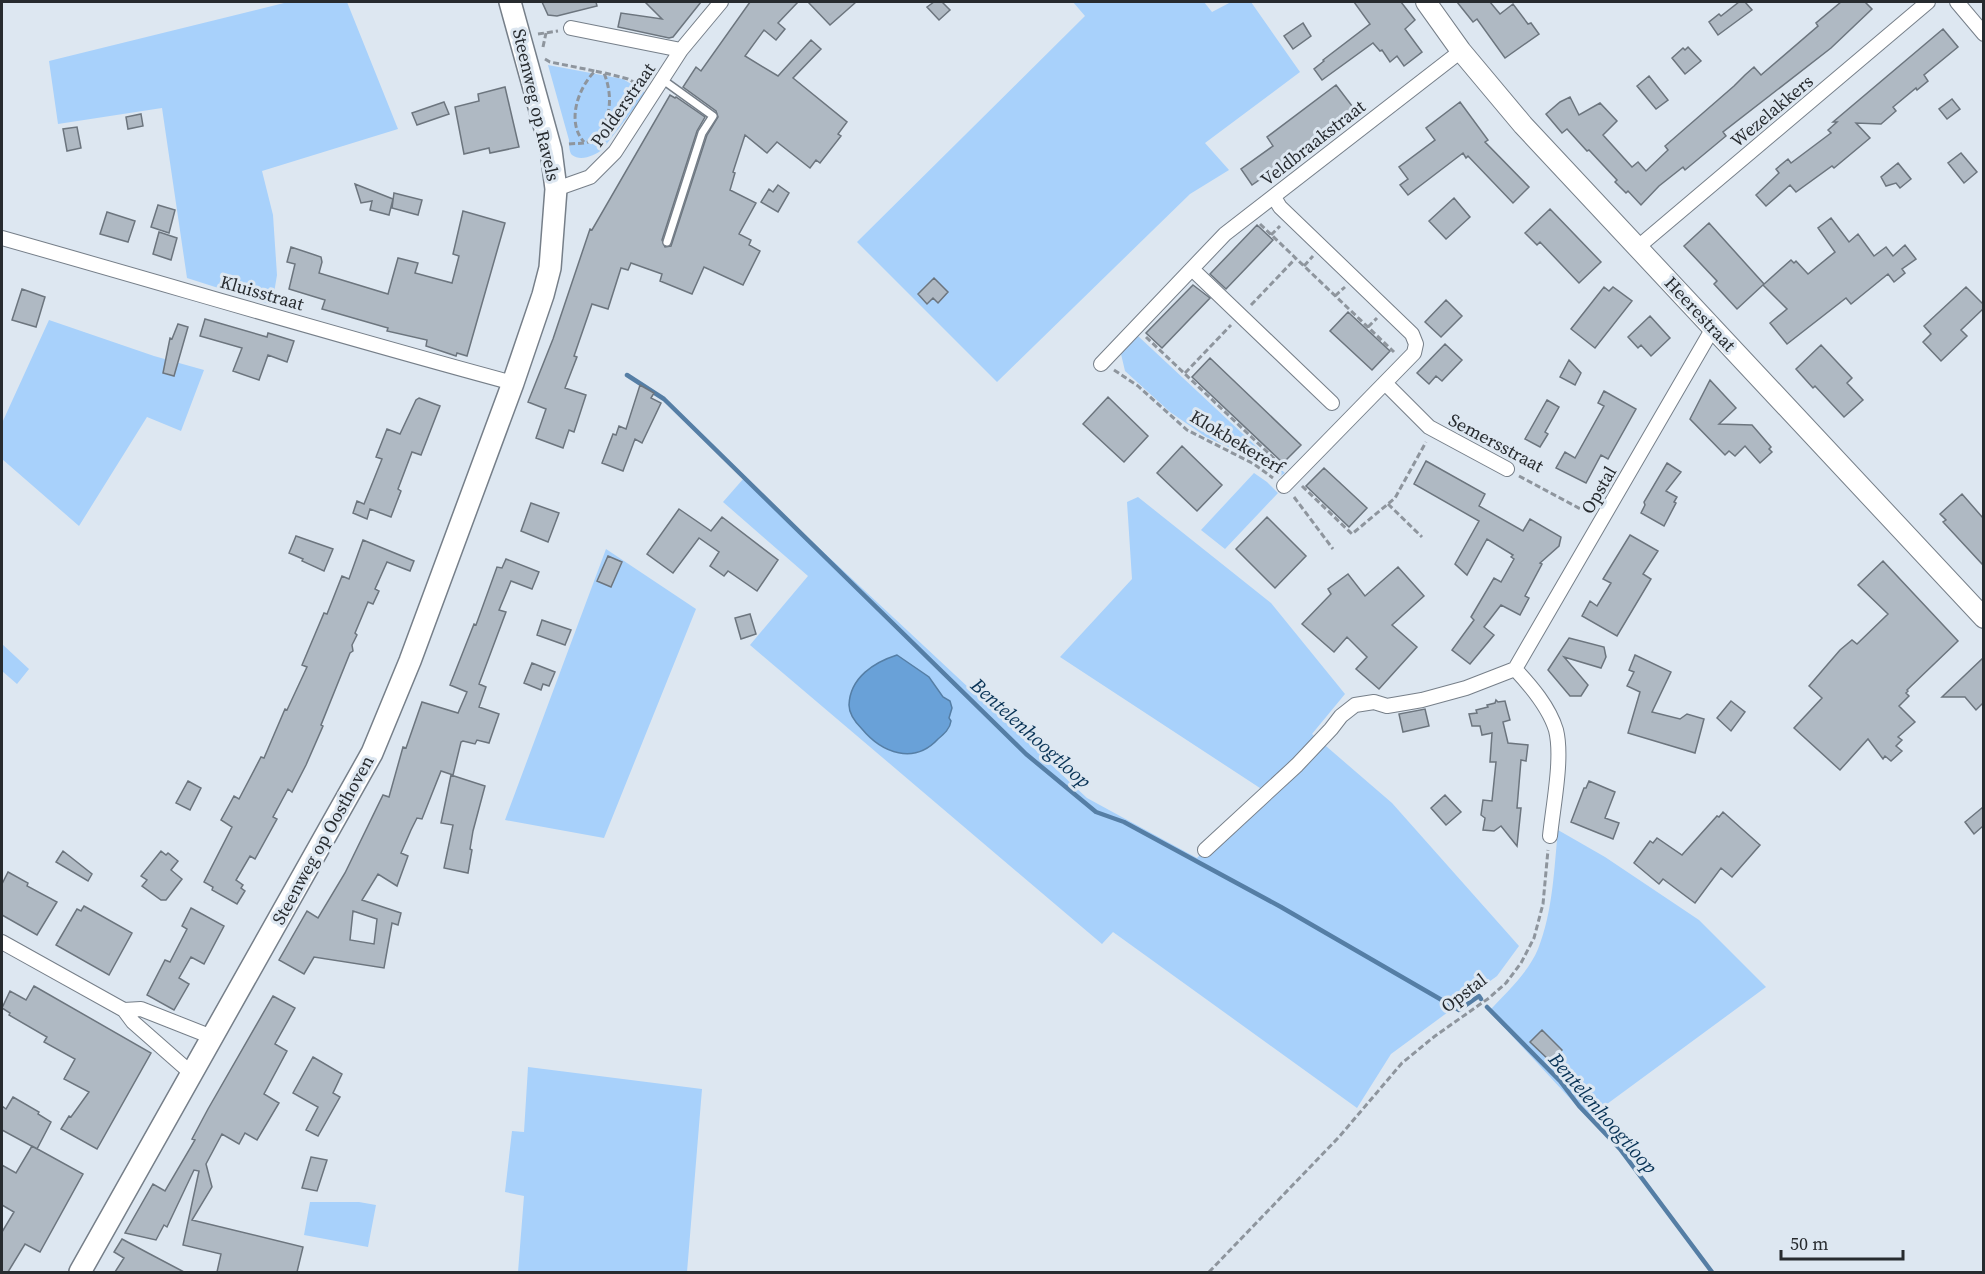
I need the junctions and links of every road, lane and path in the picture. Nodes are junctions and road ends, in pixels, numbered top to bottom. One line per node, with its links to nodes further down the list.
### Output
1 (510, 2): 9 (main road, Steenweg op Ravels)
2 (721, 2): 10 (street, Polderstraat)
3 (1426, 2): 11 (street, Heerestraat)
4 (1928, 2): 23 (street, Wezelakkers)
5 (1957, 2): 8 (street)
6 (572, 28): 7 (path); 10 (street, Polderstraat)
7 (546, 33): 9 (path); 12 (path)
8 (1983, 34)
9 (521, 38): 18 (main road, Steenweg op Ravels)
10 (681, 50): 14 (street, Polderstraat)
11 (1461, 51): 19 (street, Veldbraakstraat); 23 (street, Heerestraat)
12 (595, 71): 13 (path); 16 (path)
13 (604, 73): 15 (path); 16 (path)
14 (663, 80): 18 (street, Polderstraat); 22 (lane)
15 (645, 89)
16 (584, 142): 17 (path)
17 (569, 144)
18 (556, 189): 29 (main road, Steenweg op Ravels)
19 (1274, 197): 20 (street, Veldbraakstraat); 27 (street)
20 (1250, 215): 24 (street, Veldbraakstraat); 27 (path)
21 (2, 238): 29 (street, Kluisstraat)
22 (667, 242)
23 (1638, 247): 26 (street, Heerestraat)
24 (1192, 268): 25 (street, Veldbraakstraat); 31 (street)
25 (1136, 327): 28 (street, Veldbraakstraat); 34 (path)
26 (1713, 328): 36 (street, Opstal); 39 (street, Heerestraat)
27 (1405, 362): 30 (street)
28 (1101, 364): 34 (path, Klokbekererf)
29 (513, 383): 45 (main road, Steenweg op Oosthoven)
30 (1384, 383): 33 (street, Semersstraat); 34 (street)
31 (1332, 403)
32 (1426, 442): 35 (path)
33 (1507, 469): 36 (path, Semersstraat)
34 (1288, 481): 35 (path); 38 (path, Klokbekererf)
35 (1388, 504): 37 (path)
36 (1602, 520): 40 (street, Opstal)
37 (1422, 537)
38 (1333, 549)
39 (1983, 618)
40 (1515, 669): 41 (street); 42 (street)
41 (1550, 836): 48 (path, Opstal)
42 (1205, 850)
43 (2, 942): 44 (street)
44 (124, 1010): 45 (street); 46 (street)
45 (212, 1037): 46 (main road, Steenweg op Oosthoven)
46 (191, 1073): 47 (main road, Steenweg op Oosthoven)
47 (80, 1272)
48 (1209, 1272)

